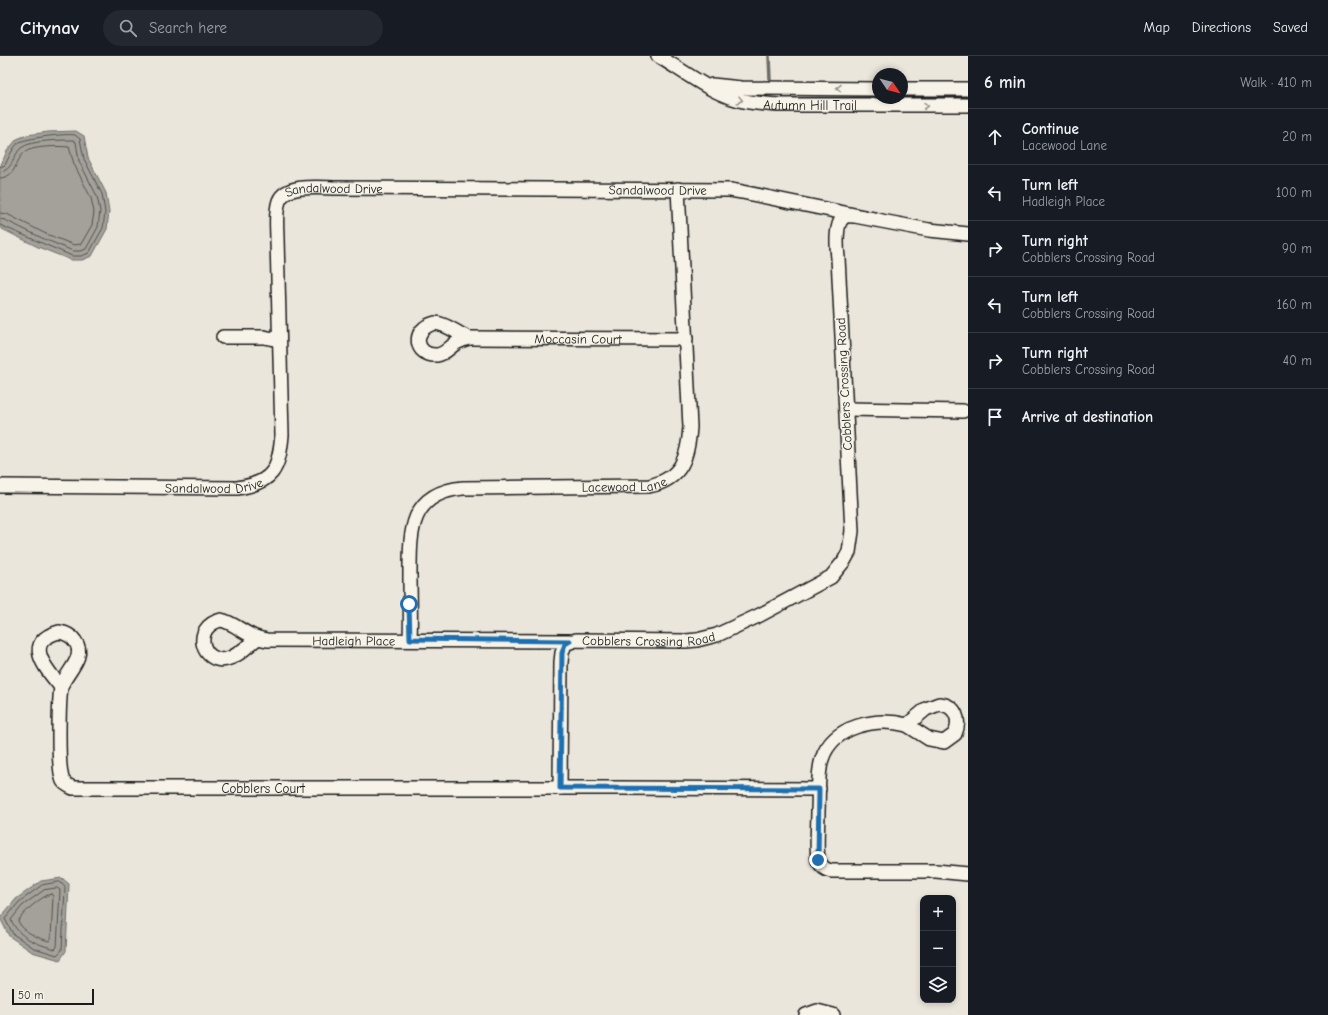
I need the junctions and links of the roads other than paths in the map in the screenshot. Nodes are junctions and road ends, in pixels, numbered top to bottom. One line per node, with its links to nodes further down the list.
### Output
1 (658, 56): 2 (street, Autumn Hill Trail)
2 (705, 84): 3 (street, Autumn Hill Trail, one-way to 2); 6 (street, Autumn Hill Trail, one-way to 6)
3 (872, 89)
4 (908, 89): 5 (street)
5 (968, 89)
6 (968, 105)
7 (678, 189): 8 (street, Sandalwood Drive); 12 (street, Lacewood Lane); 13 (street, Sandalwood Drive)
8 (879, 220): 9 (street, Cobblers Crossing Road); 14 (street, Cobblers Crossing Road)
9 (968, 234)
10 (222, 337): 13 (street)
11 (469, 338): 12 (street, Moccasin Court)
12 (686, 338): 18 (street, Lacewood Lane)
13 (279, 340): 16 (street, Sandalwood Drive)
14 (846, 409): 15 (street); 19 (street, Cobblers Crossing Road)
15 (963, 411)
16 (0, 486)
17 (258, 638): 18 (street, Hadleigh Place)
18 (410, 639): 19 (street, Hadleigh Place)
19 (570, 641): 22 (street, Cobblers Crossing Road)
20 (61, 687): 22 (street, Cobblers Court)
21 (907, 725): 23 (street)
22 (560, 788): 23 (street)
23 (819, 789): 24 (street)
24 (968, 874)
25 (806, 1015): 26 (street)
26 (833, 1015)

